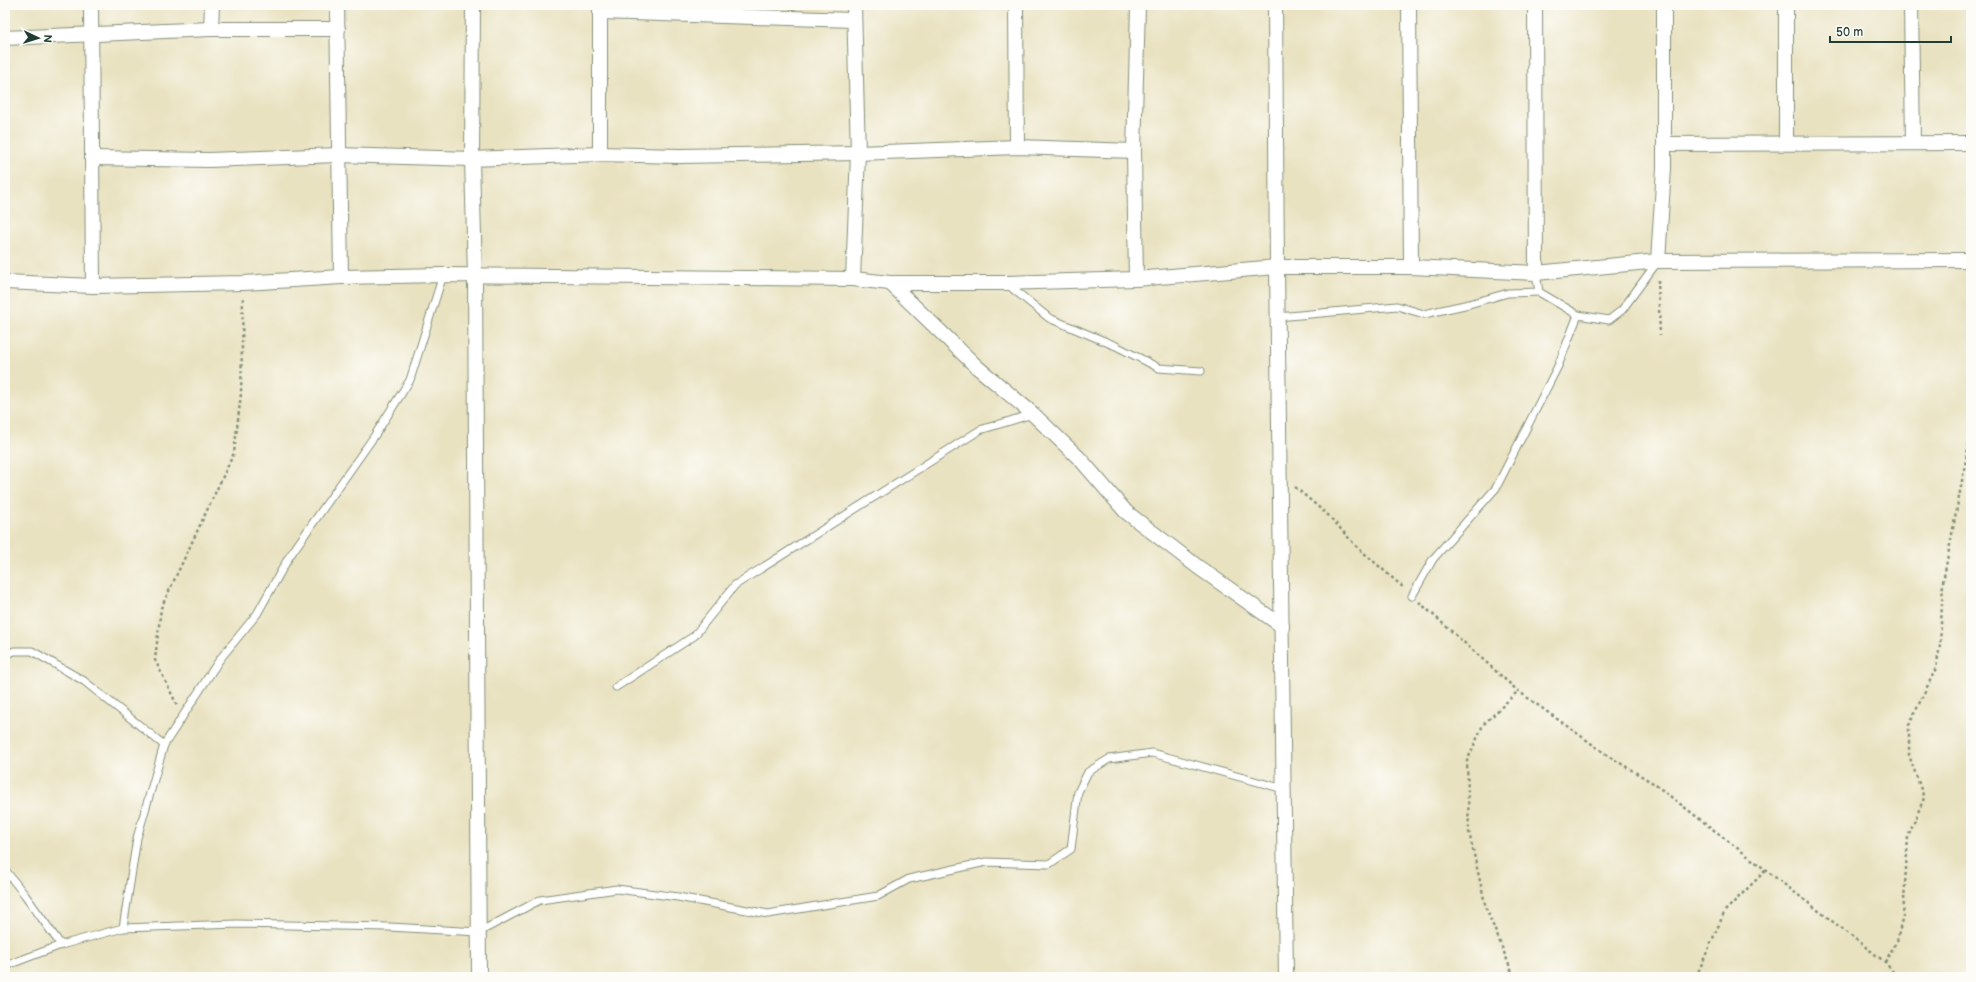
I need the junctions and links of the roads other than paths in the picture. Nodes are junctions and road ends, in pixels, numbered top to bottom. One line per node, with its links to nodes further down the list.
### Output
1 (91, 5): 19 (street)
2 (212, 5): 17 (street)
3 (338, 5): 18 (street)
4 (473, 5): 31 (street)
5 (854, 5): 16 (street)
6 (1016, 5): 25 (street)
7 (1138, 5): 26 (street)
8 (1276, 5): 34 (street)
9 (1409, 5): 35 (street)
10 (1535, 5): 36 (street)
11 (1664, 5): 24 (street)
12 (1786, 5): 21 (street)
13 (1911, 5): 22 (street)
14 (600, 9): 15 (street); 28 (street)
15 (723, 11): 16 (street)
16 (854, 20): 27 (street)
17 (211, 29): 18 (street); 19 (street)
18 (338, 29): 29 (street)
19 (91, 33): 20 (street); 30 (street)
20 (5, 38)
21 (1786, 143): 22 (street); 24 (street)
22 (1913, 143): 23 (street)
23 (1971, 143)
24 (1664, 144): 33 (street)
25 (1017, 146): 26 (street); 27 (street)
26 (1134, 151): 40 (street)
27 (858, 153): 28 (street); 41 (street)
28 (600, 154): 31 (street)
29 (338, 155): 30 (street); 31 (street); 39 (street)
30 (93, 158): 45 (street)
31 (472, 159): 38 (street)
32 (1971, 260): 33 (street)
33 (1658, 261): 36 (street); 47 (lane)
34 (1277, 267): 35 (street); 40 (street); 48 (street)
35 (1411, 267): 36 (street)
36 (1536, 273): 46 (lane)
37 (443, 274): 38 (street); 39 (street); 55 (lane)
38 (475, 276): 41 (street); 59 (street)
39 (341, 277): 45 (street)
40 (1136, 279): 44 (street)
41 (853, 280): 43 (street)
42 (5, 282): 45 (street)
43 (890, 283): 44 (street); 50 (street)
44 (1006, 283): 49 (lane)
45 (93, 286)
46 (1539, 292): 47 (lane); 48 (lane)
47 (1578, 315): 51 (lane)
48 (1278, 317): 52 (street)
49 (1201, 371)
50 (1033, 414): 52 (street); 54 (lane)
51 (1412, 596)
52 (1282, 626): 56 (street)
53 (5, 656): 55 (lane)
54 (616, 687)
55 (164, 745): 58 (lane)
56 (1284, 789): 59 (lane); 63 (street)
57 (5, 870): 60 (lane)
58 (123, 928): 59 (lane); 60 (lane)
59 (479, 932): 62 (street)
60 (61, 945): 61 (lane)
61 (5, 966)
62 (479, 977)
63 (1286, 977)

